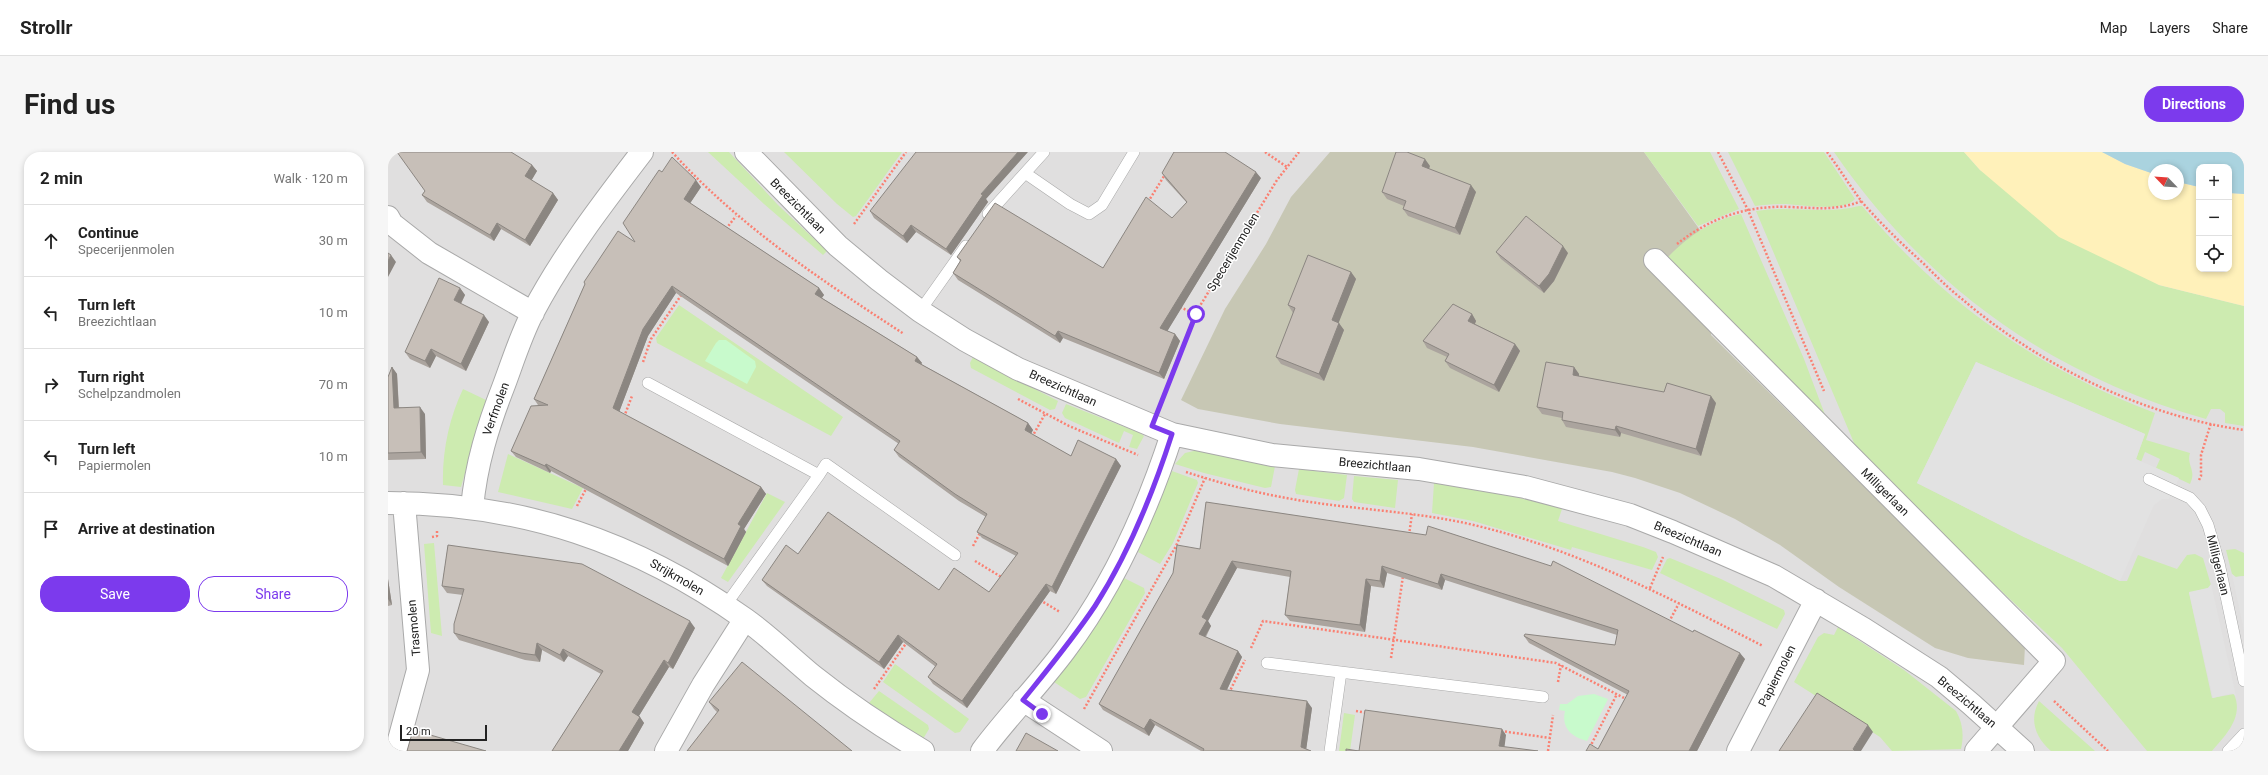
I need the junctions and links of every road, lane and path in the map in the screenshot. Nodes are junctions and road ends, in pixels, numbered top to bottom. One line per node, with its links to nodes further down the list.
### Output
1 (642, 152): 23 (street, Verfmolen)
2 (746, 152): 19 (street, Breezichtlaan)
3 (906, 152): 19 (path)
4 (1044, 152): 12 (lane)
5 (1134, 152): 12 (lane)
6 (1265, 152): 10 (path)
7 (1299, 152): 10 (path, Specerijenmolen)
8 (1718, 152): 15 (path)
9 (1827, 152): 13 (path)
10 (1287, 168): 24 (path, Specerijenmolen)
11 (1166, 172): 14 (path)
12 (1025, 173): 17 (lane)
13 (1862, 201): 15 (path); 29 (path)
14 (1146, 205)
15 (1748, 210): 20 (path); 28 (path)
16 (388, 217): 23 (street)
17 (982, 222)
18 (973, 235): 22 (lane)
19 (838, 246): 22 (street, Breezichtlaan)
20 (1655, 260): 58 (street, Milligerlaan)
21 (1175, 304): 24 (path)
22 (920, 311): 30 (street, Breezichtlaan)
23 (533, 313): 38 (street, Verfmolen)
24 (1196, 314): 30 (path, Specerijenmolen)
25 (644, 336): 26 (path)
26 (651, 339)
27 (648, 383): 33 (lane)
28 (1825, 393)
29 (2211, 423): 31 (path); 36 (path)
30 (1152, 426): 32 (street, Breezichtlaan)
31 (2244, 430)
32 (1172, 434): 40 (street, Breezichtlaan); 53 (street)
33 (819, 474): 42 (lane); 50 (lane)
34 (1205, 478): 70 (path)
35 (2149, 479): 36 (lane, Milligerlaan)
36 (2190, 498): 57 (lane, Milligerlaan)
37 (396, 503): 38 (street, Strijkmolen); 75 (street, Trasmolen)
38 (472, 508): 50 (street, Strijkmolen)
39 (1412, 514): 41 (path)
40 (1673, 532): 46 (path); 48 (street, Breezichtlaan)
41 (1408, 538)
42 (955, 554)
43 (974, 560): 45 (path)
44 (1404, 569): 56 (path)
45 (1008, 581)
46 (1650, 588)
47 (1035, 597): 53 (path)
48 (1816, 600): 68 (street, Breezichtlaan); 82 (street, Papiermolen)
49 (1679, 603): 52 (path)
50 (725, 606): 51 (street, Strijkmolen)
51 (745, 620): 76 (street); 77 (street, Strijkmolen)
52 (1668, 624)
53 (1081, 626): 64 (street)
54 (1267, 663): 55 (lane)
55 (1341, 672): 56 (lane); 66 (lane)
56 (1388, 678): 63 (lane)
57 (2244, 681)
58 (2034, 683): 68 (street, Milligerlaan); 85 (path)
59 (1229, 693): 61 (path)
60 (1632, 693): 65 (path)
61 (1237, 694)
62 (1617, 694): 73 (path)
63 (1543, 697)
64 (1023, 700): 70 (street); 78 (street)
65 (1625, 706)
66 (1336, 709): 67 (path); 80 (lane)
67 (1374, 714)
68 (1998, 728): 83 (street, Milligerlaan); 84 (street, Breezichtlaan)
69 (1496, 731): 72 (path)
70 (1071, 732): 79 (street)
71 (2244, 734): 86 (lane)
72 (1550, 738)
73 (1591, 746): 74 (path); 81 (path)
74 (1596, 748)
75 (396, 751)
76 (666, 751)
77 (923, 751)
78 (982, 751)
79 (1101, 751)
80 (1330, 751)
81 (1588, 751)
82 (1738, 751)
83 (1976, 751)
84 (2023, 751)
85 (2108, 751)
86 (2228, 751)

